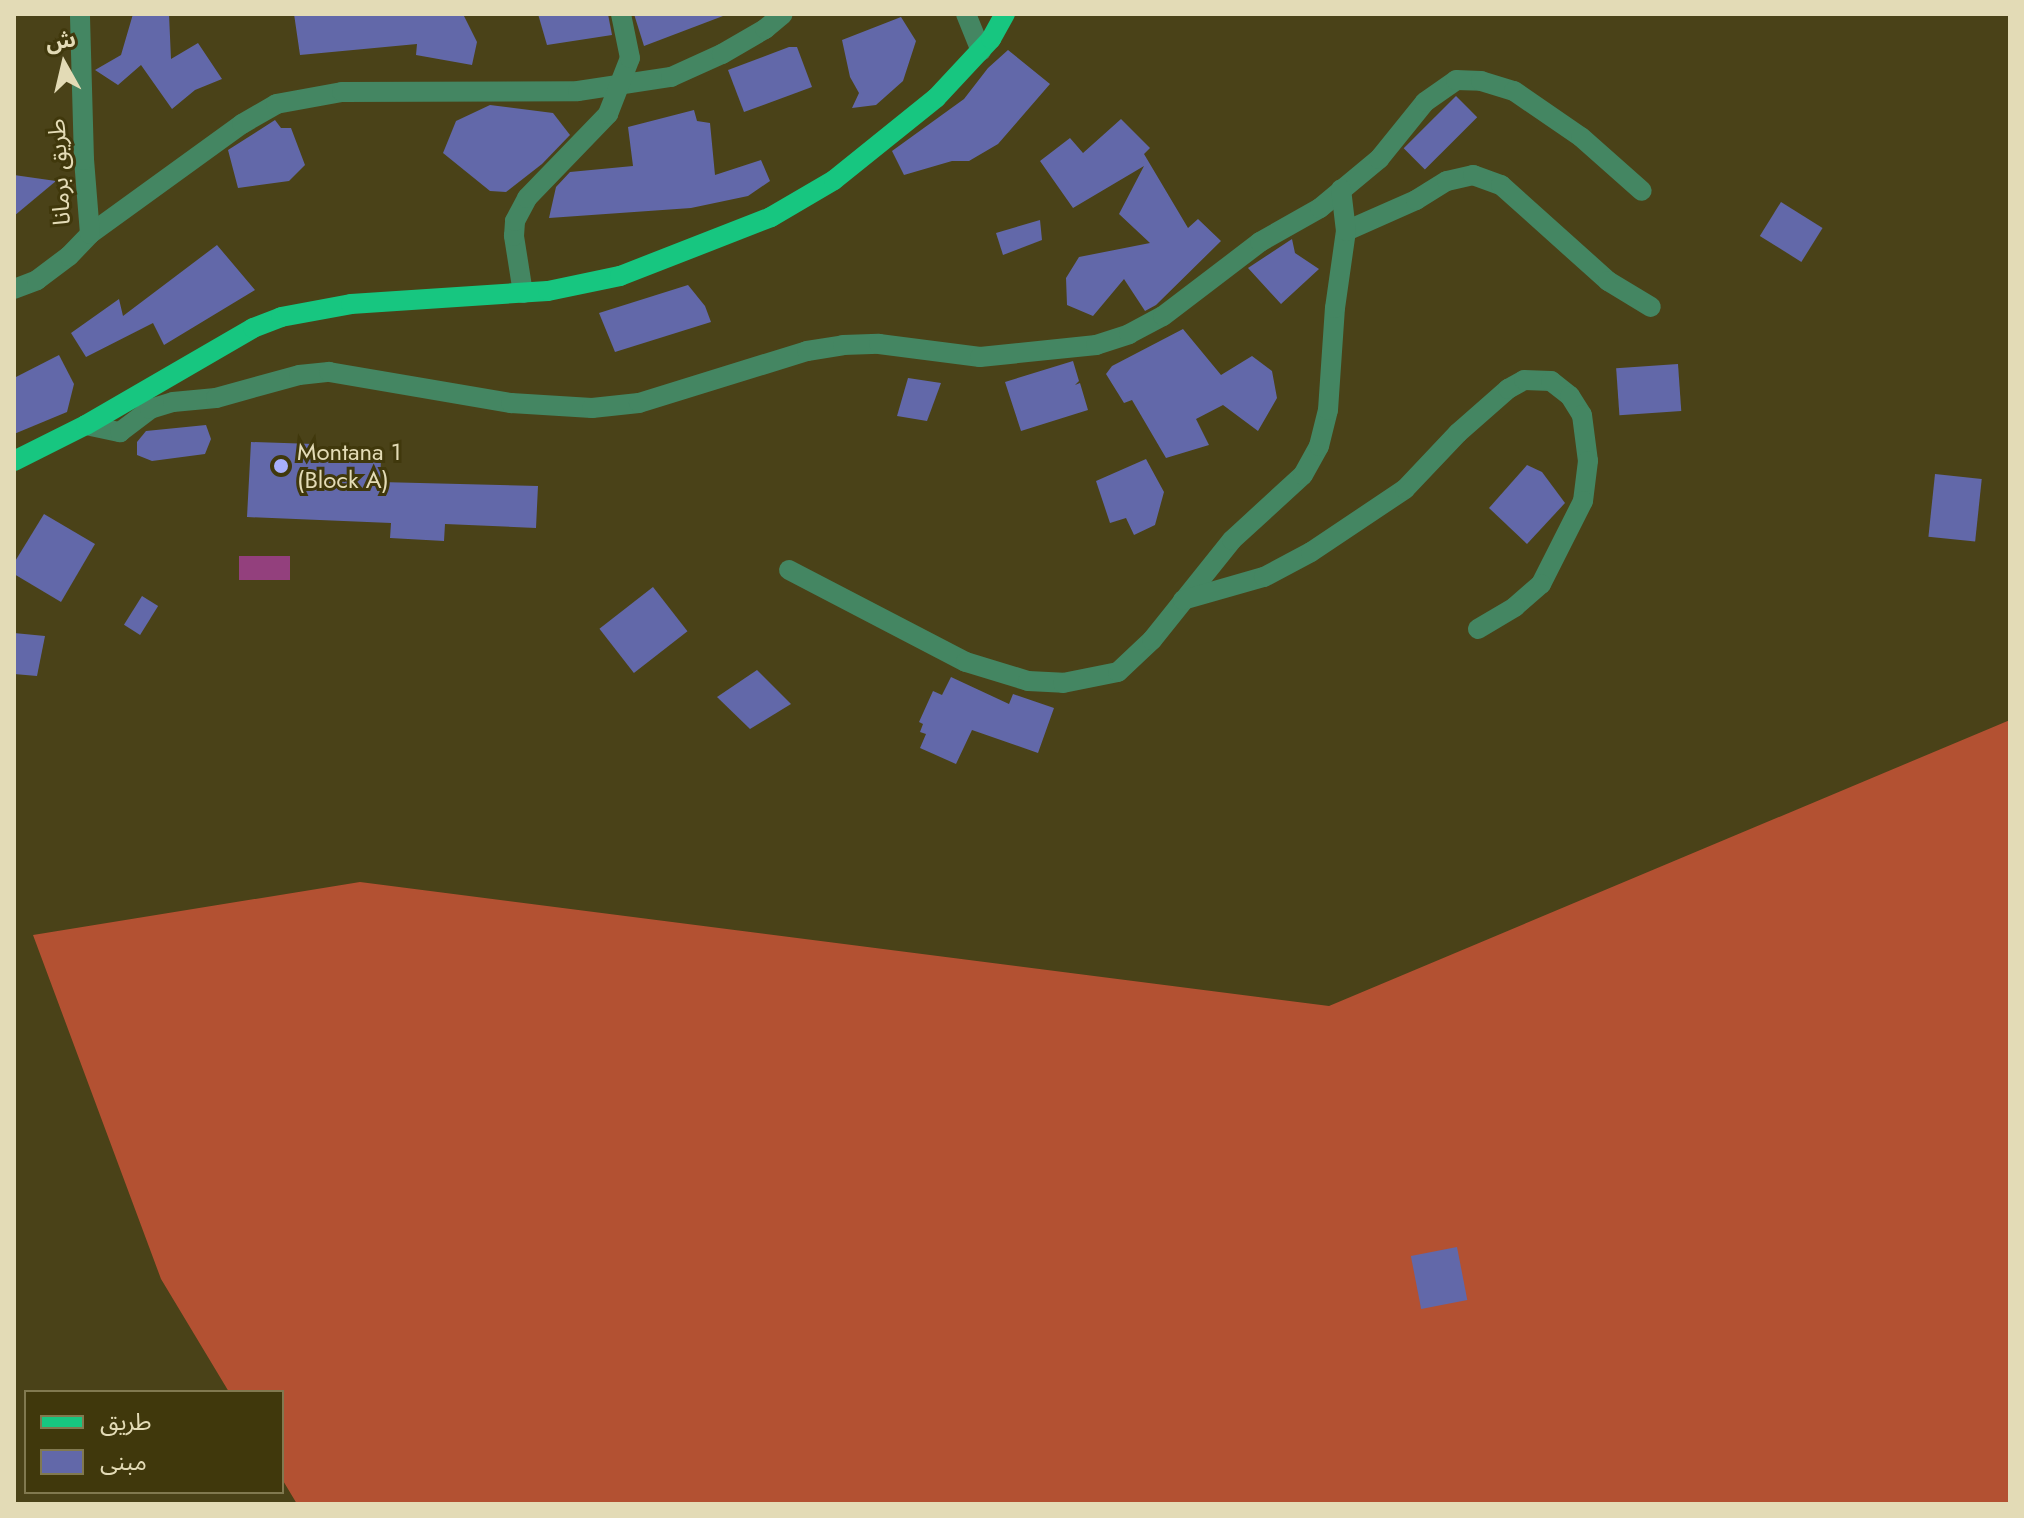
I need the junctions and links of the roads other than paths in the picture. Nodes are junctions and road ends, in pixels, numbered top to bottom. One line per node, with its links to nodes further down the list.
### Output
1 (80, 14): 11 (street, طريق برمانا)
2 (621, 14): 7 (street)
3 (783, 14): 7 (street)
4 (966, 14): 6 (street)
5 (1005, 14): 6 (main road)
6 (981, 51): 13 (main road)
7 (621, 85): 11 (street); 13 (street)
8 (1341, 189): 9 (street); 10 (street); 15 (street)
9 (1642, 191)
10 (1346, 231): 14 (street); 18 (street)
11 (90, 234): 12 (street, طريق برمانا)
12 (14, 289)
13 (523, 293): 15 (main road)
14 (1651, 307)
15 (86, 425): 16 (main road)
16 (14, 461)
17 (789, 570): 18 (street)
18 (1183, 600): 19 (street)
19 (1478, 629)

